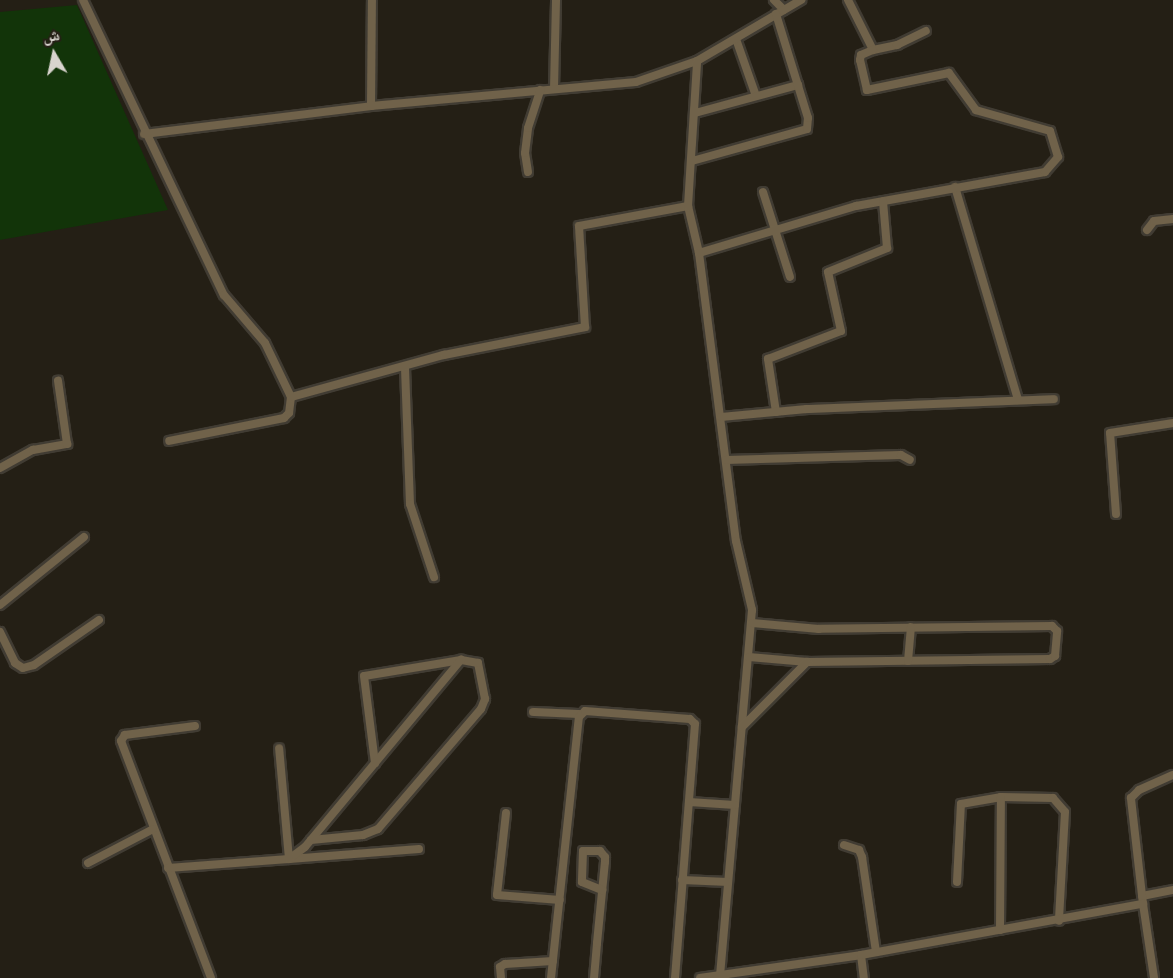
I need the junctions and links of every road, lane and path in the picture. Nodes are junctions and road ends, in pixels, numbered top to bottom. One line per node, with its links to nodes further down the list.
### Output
1 (83, 0): 18 (street)
2 (372, 0): 16 (street)
3 (556, 0): 13 (street)
4 (774, 0): 7 (street)
5 (801, 0): 7 (street)
6 (848, 0): 10 (street)
7 (780, 12): 9 (street); 12 (street)
8 (926, 31): 10 (street)
9 (736, 39): 11 (street); 15 (street)
10 (873, 50): 21 (street)
11 (697, 61): 13 (street); 17 (street)
12 (798, 85): 15 (street); 19 (street)
13 (554, 89): 14 (street)
14 (540, 90): 16 (street); 20 (street)
15 (756, 96): 17 (street)
16 (371, 106): 18 (street)
17 (695, 113): 19 (street)
18 (144, 134): 32 (street)
19 (692, 161): 24 (street)
20 (528, 172)
21 (954, 187): 23 (street); 34 (street)
22 (763, 192): 26 (street)
23 (883, 201): 26 (street); 35 (street)
24 (688, 206): 28 (street); 30 (street)
25 (1173, 219): 27 (street)
26 (777, 230): 28 (street); 29 (street)
27 (1147, 230)
28 (699, 253): 36 (street)
29 (790, 277)
30 (405, 368): 32 (street); 44 (street)
31 (58, 381): 41 (street)
32 (291, 398): 38 (street)
33 (1054, 399): 34 (street)
34 (1018, 400): 35 (street)
35 (776, 412): 36 (street)
36 (721, 417): 39 (street)
37 (1173, 423): 42 (street)
38 (169, 441)
39 (726, 460): 40 (street); 47 (street)
40 (909, 460)
41 (0, 468)
42 (1116, 514)
43 (84, 537): 45 (street)
44 (434, 577)
45 (0, 605)
46 (99, 620): 49 (street)
47 (752, 623): 48 (street); 50 (street)
48 (911, 627): 52 (street); 52 (street)
49 (0, 632)
50 (749, 657): 53 (street); 57 (street)
51 (461, 660): 59 (street); 59 (street); 66 (street)
52 (908, 661): 53 (street)
53 (807, 662): 57 (street)
54 (533, 712): 55 (street)
55 (580, 714): 62 (street); 77 (street)
56 (195, 726): 65 (street)
57 (742, 727): 63 (street)
58 (279, 748): 69 (street)
59 (375, 763): 66 (street)
60 (1173, 775): 78 (street)
61 (1001, 797): 74 (street); 79 (street); 80 (street)
62 (689, 802): 63 (street); 72 (street)
63 (735, 805): 73 (street)
64 (506, 813): 77 (street)
65 (153, 829): 70 (street); 71 (street)
66 (311, 840): 69 (street)
67 (844, 845): 81 (street)
68 (419, 849): 69 (street)
69 (289, 859): 71 (street)
70 (88, 863)
71 (168, 868): 85 (street)
72 (682, 880): 73 (street); 89 (street)
73 (728, 882): 84 (street)
74 (957, 882)
75 (1173, 890): 78 (street)
76 (602, 891): 76 (street); 88 (street)
77 (560, 900): 83 (street)
78 (1142, 900): 79 (street); 92 (street)
79 (1059, 921): 80 (street)
80 (1000, 930): 81 (street)
81 (876, 952): 82 (street)
82 (861, 955): 84 (street); 91 (street)
83 (553, 962): 86 (street); 87 (street)
84 (720, 974): 90 (street)
85 (211, 978)
86 (501, 978)
87 (551, 978)
88 (594, 978)
89 (675, 978)
90 (700, 978)
91 (864, 978)
92 (1154, 978)

